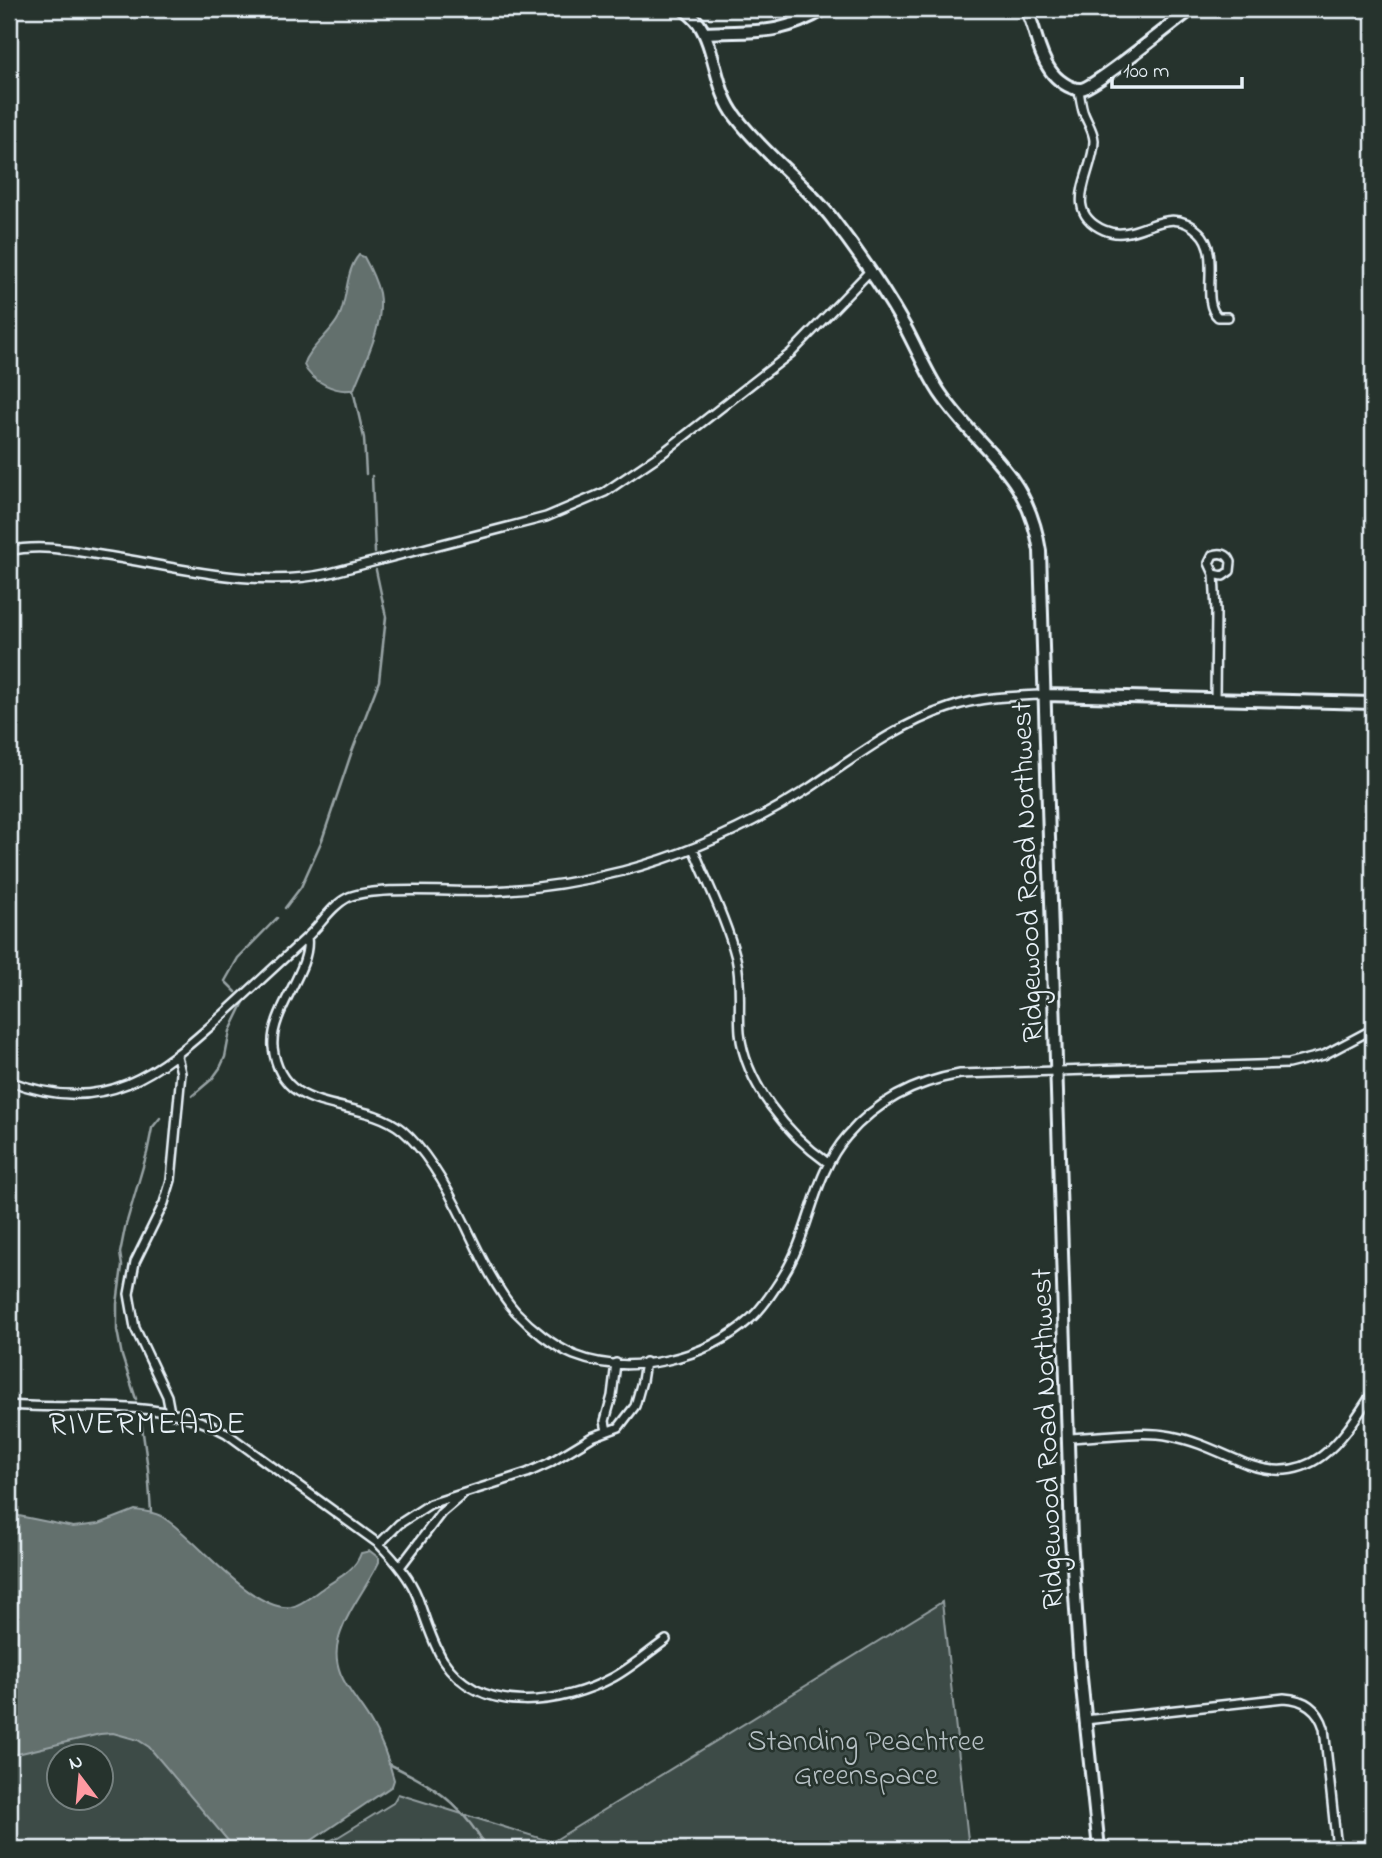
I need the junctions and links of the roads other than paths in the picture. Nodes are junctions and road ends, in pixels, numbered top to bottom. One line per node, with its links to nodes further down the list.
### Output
1 (684, 9): 5 (street, Ridgewood Road Northwest)
2 (825, 9): 5 (street)
3 (1026, 9): 6 (street)
4 (1192, 9): 6 (street)
5 (704, 33): 7 (street, Ridgewood Road Northwest)
6 (1079, 90): 8 (street)
7 (871, 270): 9 (street); 11 (street, Ridgewood Road Northwest)
8 (1228, 317)
9 (9, 551)
10 (1214, 574): 12 (street)
11 (1045, 695): 12 (street); 14 (street); 18 (street, Ridgewood Road Northwest)
12 (1215, 699): 13 (street)
13 (1373, 703)
14 (694, 848): 15 (street); 20 (street)
15 (307, 937): 17 (street); 22 (street)
16 (1373, 1029): 18 (street)
17 (177, 1056): 19 (street); 25 (street)
18 (1056, 1072): 20 (street); 27 (street, Ridgewood Road Northwest)
19 (9, 1081)
20 (828, 1163): 21 (street)
21 (645, 1362): 22 (street); 26 (street)
22 (616, 1363): 26 (street)
23 (1373, 1392): 27 (street)
24 (9, 1405): 25 (street)
25 (170, 1412): 29 (street)
26 (607, 1431): 28 (street)
27 (1069, 1438): 32 (street, Ridgewood Road Northwest)
28 (461, 1495): 29 (street); 30 (street)
29 (379, 1544): 30 (street)
30 (400, 1567): 31 (street)
31 (666, 1640)
32 (1085, 1720): 33 (street, Ridgewood Road Northwest); 34 (street)
33 (1099, 1849)
34 (1337, 1849)

